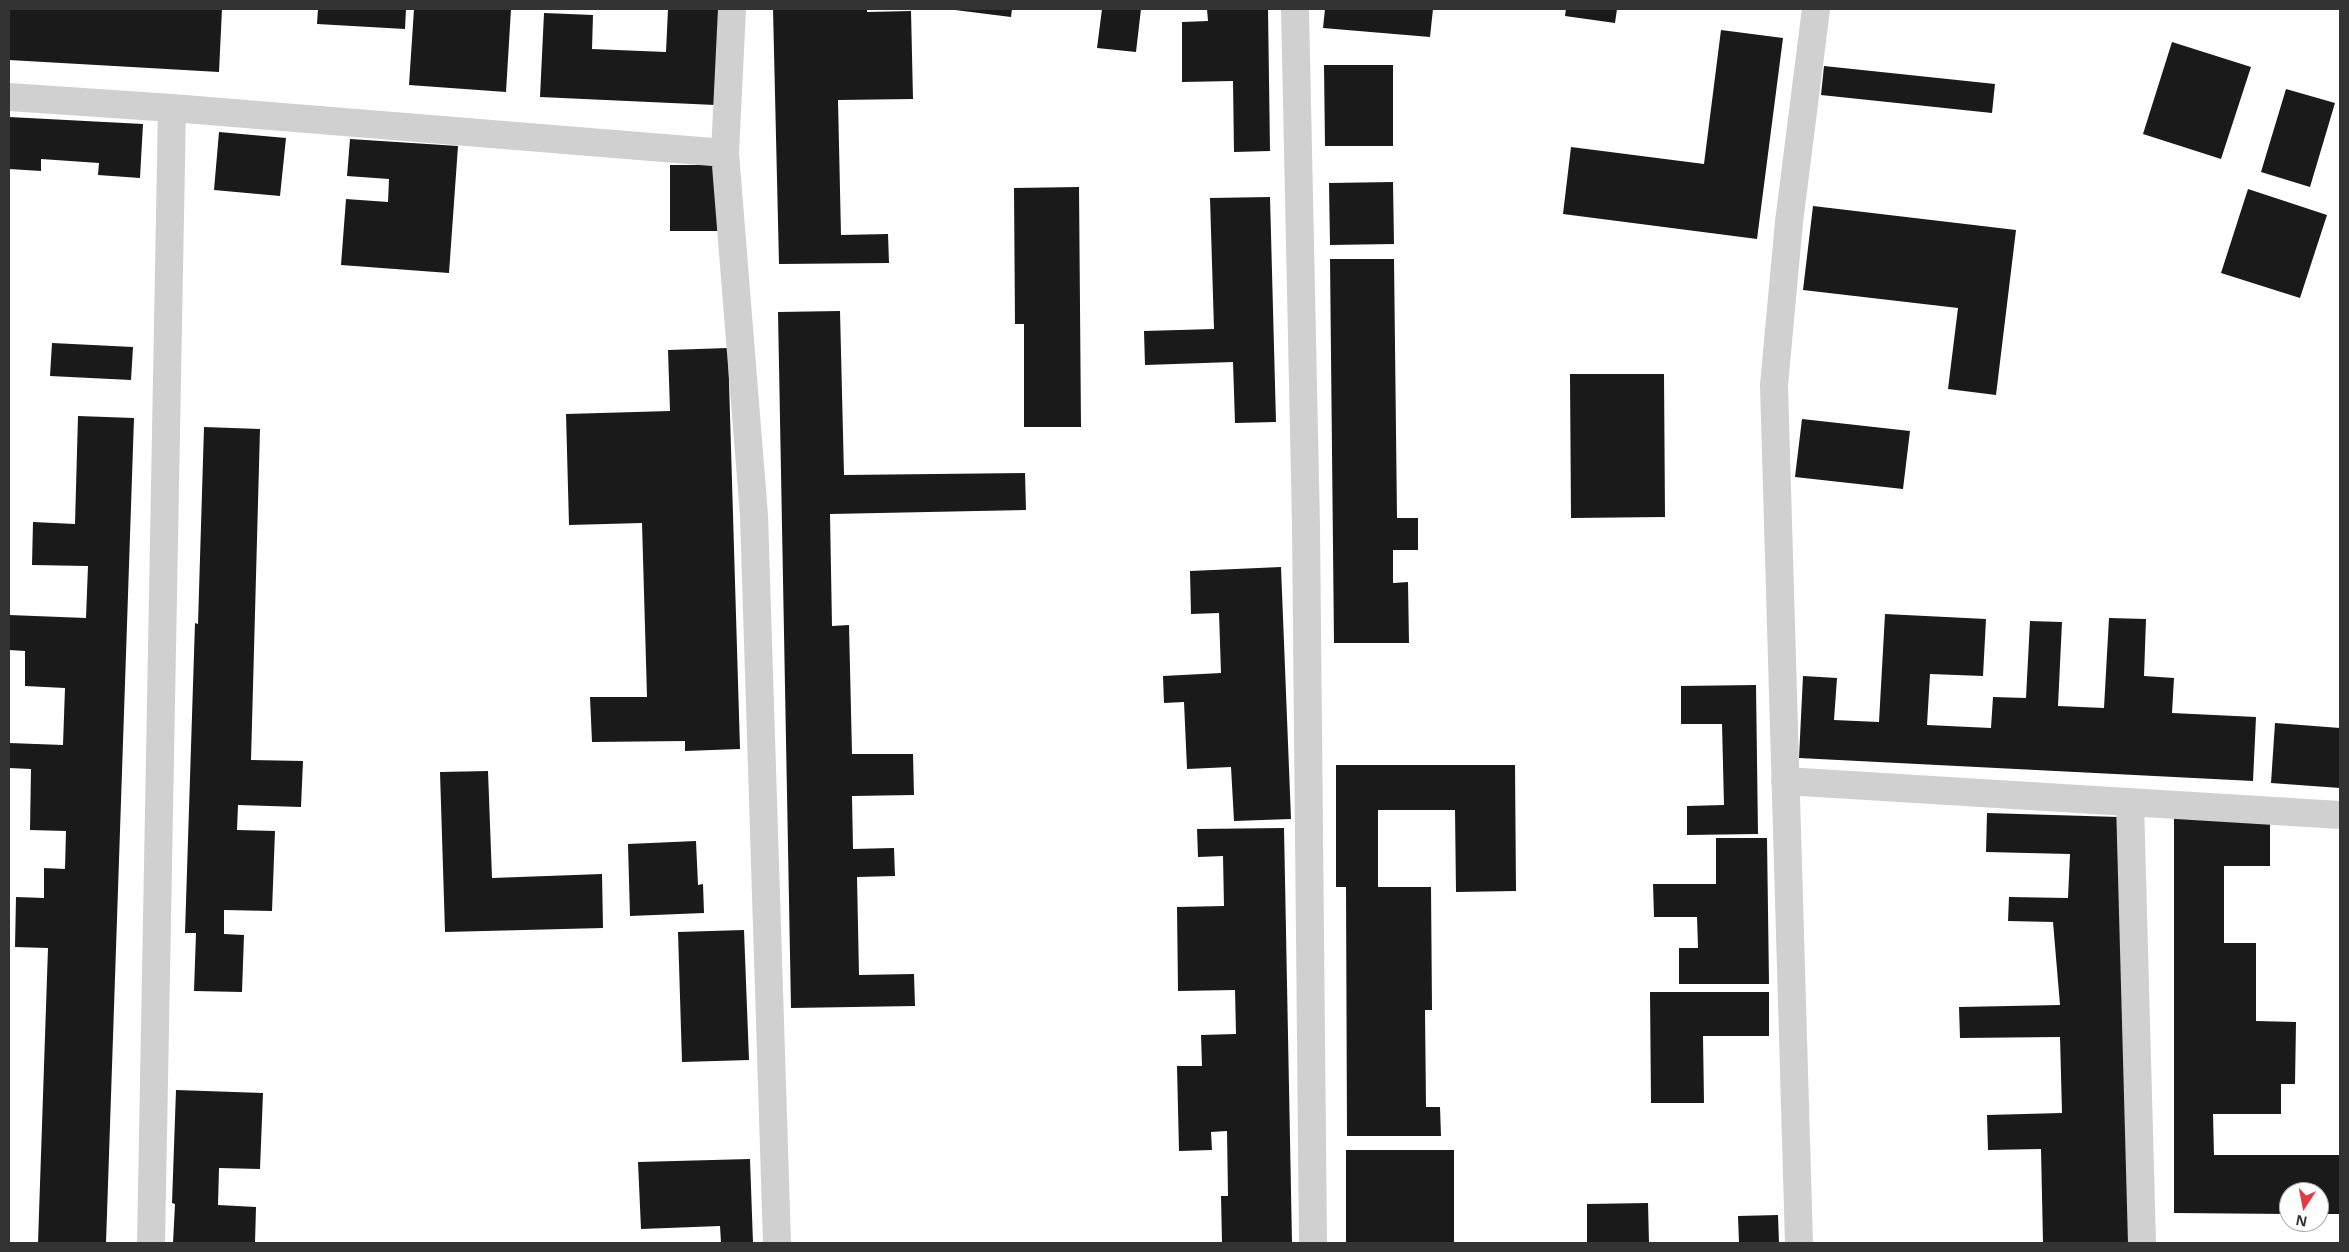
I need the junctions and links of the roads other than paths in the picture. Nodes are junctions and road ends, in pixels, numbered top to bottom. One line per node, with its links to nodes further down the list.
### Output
1 (732, 9): 6 (street)
2 (1294, 9): 12 (street)
3 (1816, 9): 7 (street)
4 (9, 96): 5 (street)
5 (172, 108): 6 (street); 10 (street)
6 (725, 153): 11 (street)
7 (1785, 781): 8 (street); 13 (street)
8 (2130, 802): 9 (street); 14 (street)
9 (2340, 815)
10 (150, 1243)
11 (777, 1243)
12 (1313, 1243)
13 (1799, 1243)
14 (2142, 1243)

